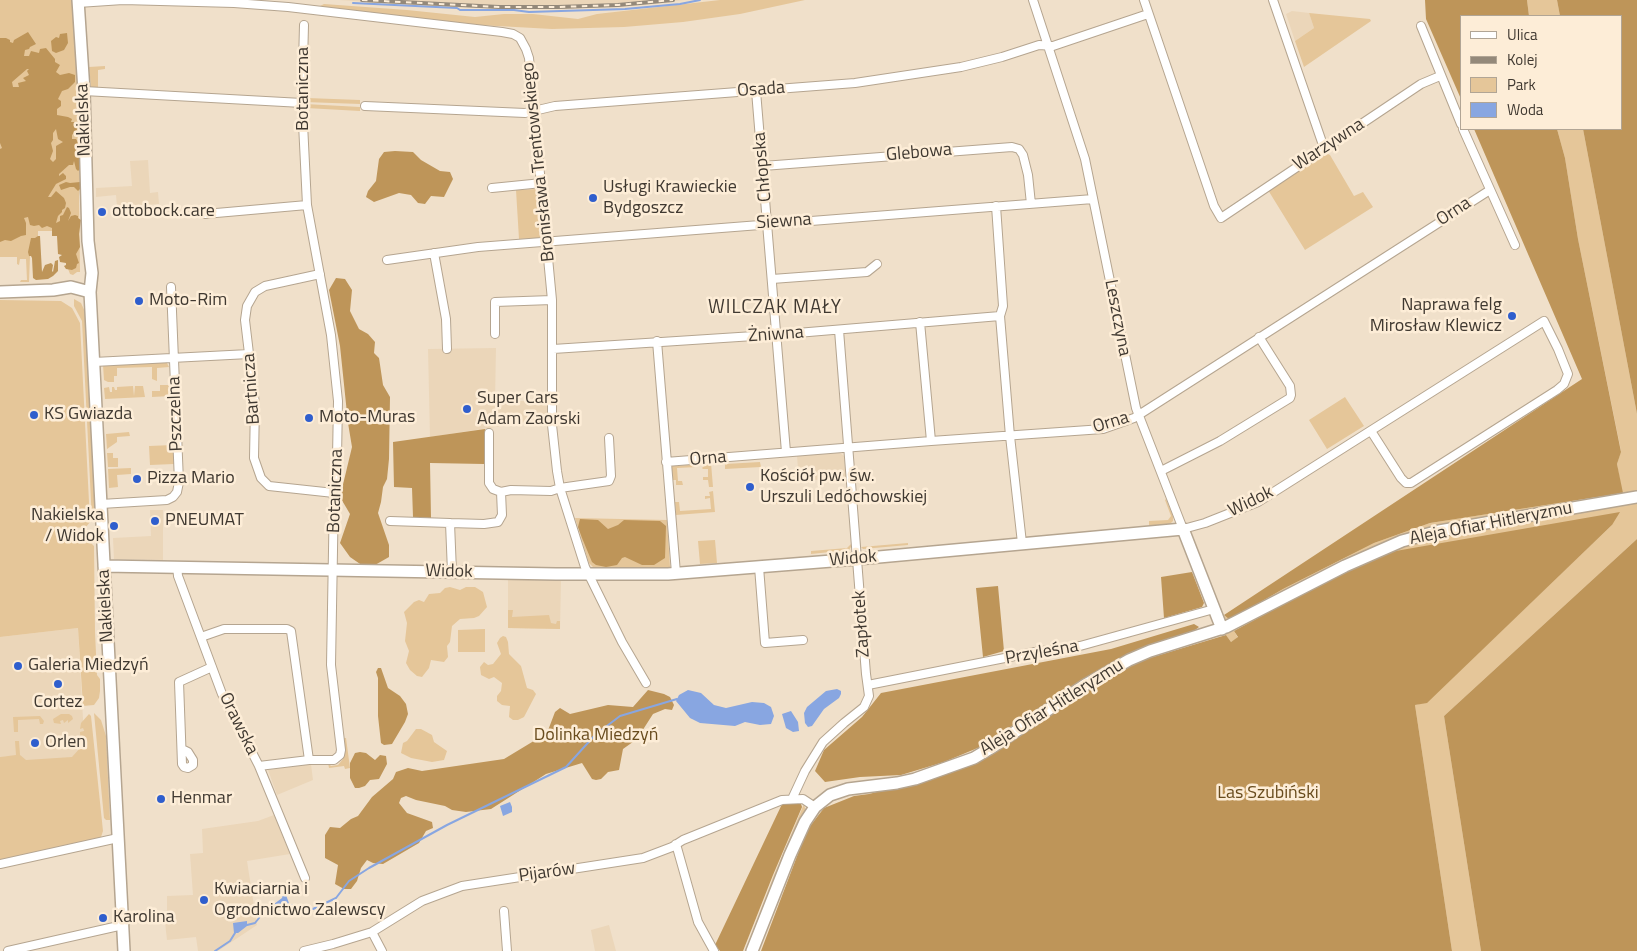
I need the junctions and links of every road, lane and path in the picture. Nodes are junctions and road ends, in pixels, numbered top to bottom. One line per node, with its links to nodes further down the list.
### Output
1 (1033, 0): 8 (street, Leszczyna)
2 (1144, 0): 5 (street)
3 (1273, 0): 17 (street)
4 (78, 2): 11 (street, Nakielska); 14 (street, Bronisława Trentowskiego)
5 (1148, 14): 8 (street, Osada); 17 (street, Warzywna)
6 (304, 25): 12 (street, Botaniczna)
7 (1420, 26): 9 (street)
8 (1048, 46): 10 (street, Osada); 22 (street, Leszczyna)
9 (1440, 76): 15 (street); 17 (street, Warzywna)
10 (756, 90): 14 (street, Osada); 18 (street, Chłopska)
11 (84, 92): 12 (street); 37 (street, Nakielska)
12 (302, 103): 24 (street, Botaniczna)
13 (365, 106): 14 (street, Osada)
14 (534, 110): 19 (street, Bronisława Trentowskiego)
15 (1460, 122)
16 (1463, 130): 21 (street)
17 (1324, 148)
18 (763, 166): 23 (street, Glebowa); 27 (street, Chłopska)
19 (542, 183): 20 (street); 28 (street, Bronisława Trentowskiego)
20 (492, 188)
21 (1490, 190): 29 (street); 44 (street, Orna)
22 (1093, 199): 23 (street, Siewna); 51 (street, Leszczyna)
23 (1031, 204): 25 (street, Siewna)
24 (307, 205): 26 (street); 33 (street, Botaniczna)
25 (996, 206): 27 (street, Siewna); 39 (street)
26 (205, 214)
27 (768, 223): 28 (street, Siewna); 34 (street, Chłopska)
28 (547, 241): 30 (street, Siewna); 38 (street, Bronisława Trentowskiego)
29 (1515, 245)
30 (434, 253): 31 (street, Siewna); 46 (street)
31 (387, 260)
32 (877, 264): 34 (street)
33 (320, 274): 48 (street, Bartnicza); 63 (street, Botaniczna)
34 (772, 278): 43 (street, Chłopska)
35 (171, 287): 49 (street, Pszczelna)
36 (0, 292): 37 (street)
37 (90, 292): 50 (street, Nakielska)
38 (552, 300): 42 (street); 47 (street, Bronisława Trentowskiego)
39 (1000, 316): 40 (street, Żniwna); 54 (street)
40 (920, 322): 41 (street, Żniwna); 56 (street)
41 (839, 330): 43 (street, Żniwna); 57 (street, Zapłotek)
42 (495, 334)
43 (776, 334): 45 (street, Żniwna); 58 (street, Chłopska)
44 (1259, 337): 51 (street, Orna); 60 (street)
45 (657, 341): 47 (street, Żniwna); 59 (street)
46 (447, 348)
47 (553, 349): 61 (street, Bronisława Trentowskiego)
48 (249, 354): 49 (street); 63 (street, Bartnicza)
49 (174, 357): 50 (street); 65 (street, Pszczelna)
50 (94, 362): 65 (street, Nakielska)
51 (1138, 414): 54 (street, Orna); 60 (street, Leszczyna)
52 (1371, 431): 52 (street, Widok); 68 (street, Widok)
53 (489, 433): 62 (street)
54 (1010, 436): 56 (street, Orna); 69 (street)
55 (608, 438): 61 (street)
56 (931, 441): 57 (street, Orna)
57 (848, 448): 58 (street, Orna); 70 (street, Zapłotek)
58 (786, 452): 59 (street, Orna)
59 (666, 462): 76 (street)
60 (1161, 471): 68 (street, Leszczyna)
61 (560, 488): 62 (street); 77 (street, Bronisława Trentowskiego)
62 (501, 492): 67 (street)
63 (334, 493): 74 (street, Botaniczna)
64 (1637, 497): 79 (street, Aleja Ofiar Hitleryzmu)
65 (101, 504): 71 (street, Nakielska)
66 (390, 521): 67 (street)
67 (450, 523): 75 (street)
68 (1183, 529): 69 (street, Widok); 78 (street, Leszczyna)
69 (1022, 543): 70 (street, Widok)
70 (857, 559): 73 (street, Widok); 84 (street, Zapłotek)
71 (104, 566): 72 (street, Widok); 90 (street, Nakielska)
72 (177, 566): 74 (street, Widok); 80 (street, Orawska)
73 (758, 567): 76 (street, Widok); 81 (street)
74 (333, 570): 75 (street, Widok); 86 (street, Botaniczna)
75 (452, 572): 77 (street, Widok)
76 (676, 573): 77 (street, Widok)
77 (588, 574): 83 (street, Bronisława Trentowskiego)
78 (1214, 609): 79 (street, Leszczyna); 84 (street, Przyleśna)
79 (1222, 629): 89 (street, Aleja Ofiar Hitleryzmu)
80 (201, 637): 82 (street, Orawska); 86 (street)
81 (803, 640)
82 (212, 667): 85 (street); 87 (street, Orawska)
83 (646, 683)
84 (868, 685): 88 (street, Zapłotek)
85 (182, 749)
86 (309, 760): 87 (street, Botaniczna)
87 (259, 766): 93 (street, Orawska)
88 (792, 799): 89 (street); 91 (street, Pijarów)
89 (815, 807): 104 (street, Aleja Ofiar Hitleryzmu)
90 (118, 838): 92 (street); 95 (street, Nakielska)
91 (676, 844): 96 (street, Pijarów); 103 (street)
92 (0, 864)
93 (305, 878)
94 (504, 911): 102 (street)
95 (123, 925): 97 (street); 99 (street, Nakielska)
96 (372, 932): 100 (street, Pijarów); 101 (street)
97 (39, 947): 98 (street)
98 (8, 951)
99 (124, 951)
100 (304, 951)
101 (382, 951)
102 (507, 951)
103 (714, 951)
104 (752, 951)

